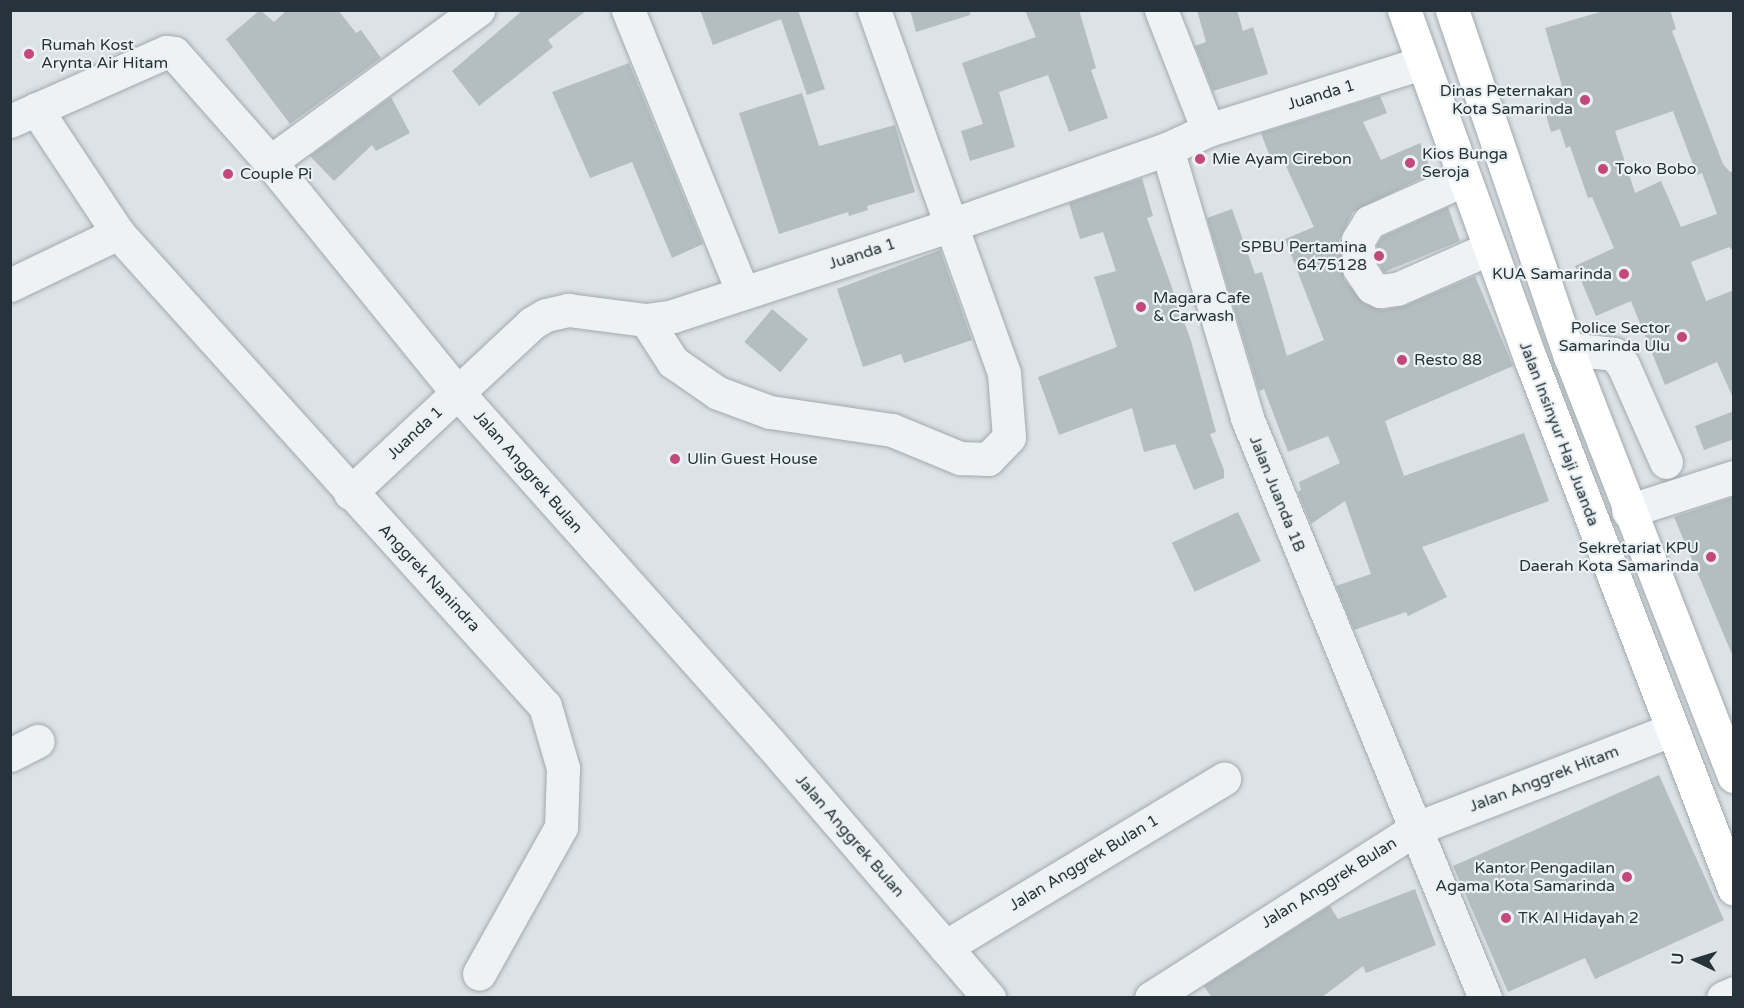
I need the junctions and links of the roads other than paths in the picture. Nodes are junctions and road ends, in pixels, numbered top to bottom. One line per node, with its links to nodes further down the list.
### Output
1 (478, 10): 11 (street)
2 (628, 10): 17 (street)
3 (874, 10): 13 (street)
4 (1161, 10): 9 (street)
5 (1404, 10): 7 (highway, Jalan Insinyur Haji Juanda)
6 (1452, 10): 19 (highway)
7 (1422, 63): 9 (street, Juanda 1); 12 (highway, Jalan Insinyur Haji Juanda)
8 (23, 115): 11 (street, Jalan Anggrek Bulan); 14 (street, Anggrek Nanindra)
9 (1209, 130): 10 (street, Juanda 1)
10 (1167, 149): 13 (street, Juanda 1); 29 (street, Jalan Juanda 1B)
11 (270, 162): 21 (street, Jalan Anggrek Bulan)
12 (1466, 179): 15 (highway, Jalan Insinyur Haji Juanda); 15 (street)
13 (951, 225): 17 (street, Juanda 1); 18 (street)
14 (118, 233): 16 (street); 24 (street, Anggrek Nanindra)
15 (1490, 248): 20 (highway, Jalan Insinyur Haji Juanda)
16 (10, 285)
17 (742, 293): 18 (street, Juanda 1)
18 (646, 321): 21 (street, Juanda 1)
19 (1568, 350): 20 (highway); 22 (street); 25 (highway)
20 (1532, 363): 26 (highway, Jalan Insinyur Haji Juanda)
21 (458, 393): 24 (street, Juanda 1); 31 (street, Jalan Anggrek Bulan)
22 (1666, 462)
23 (1734, 477): 25 (street)
24 (350, 493): 32 (street, Anggrek Nanindra)
25 (1628, 511): 27 (highway)
26 (1671, 730): 29 (street, Jalan Anggrek Hitam); 30 (highway, Jalan Insinyur Haji Juanda)
27 (1734, 776)
28 (1224, 779): 31 (street, Jalan Anggrek Bulan 1)
29 (1417, 828): 35 (street, Jalan Anggrek Bulan); 36 (street, Jalan Juanda 1B)
30 (1734, 889)
31 (945, 947): 34 (street, Jalan Anggrek Bulan)
32 (479, 974)
33 (1734, 993): 37 (street)
34 (989, 998)
35 (1151, 998)
36 (1485, 998)
37 (1723, 998)

